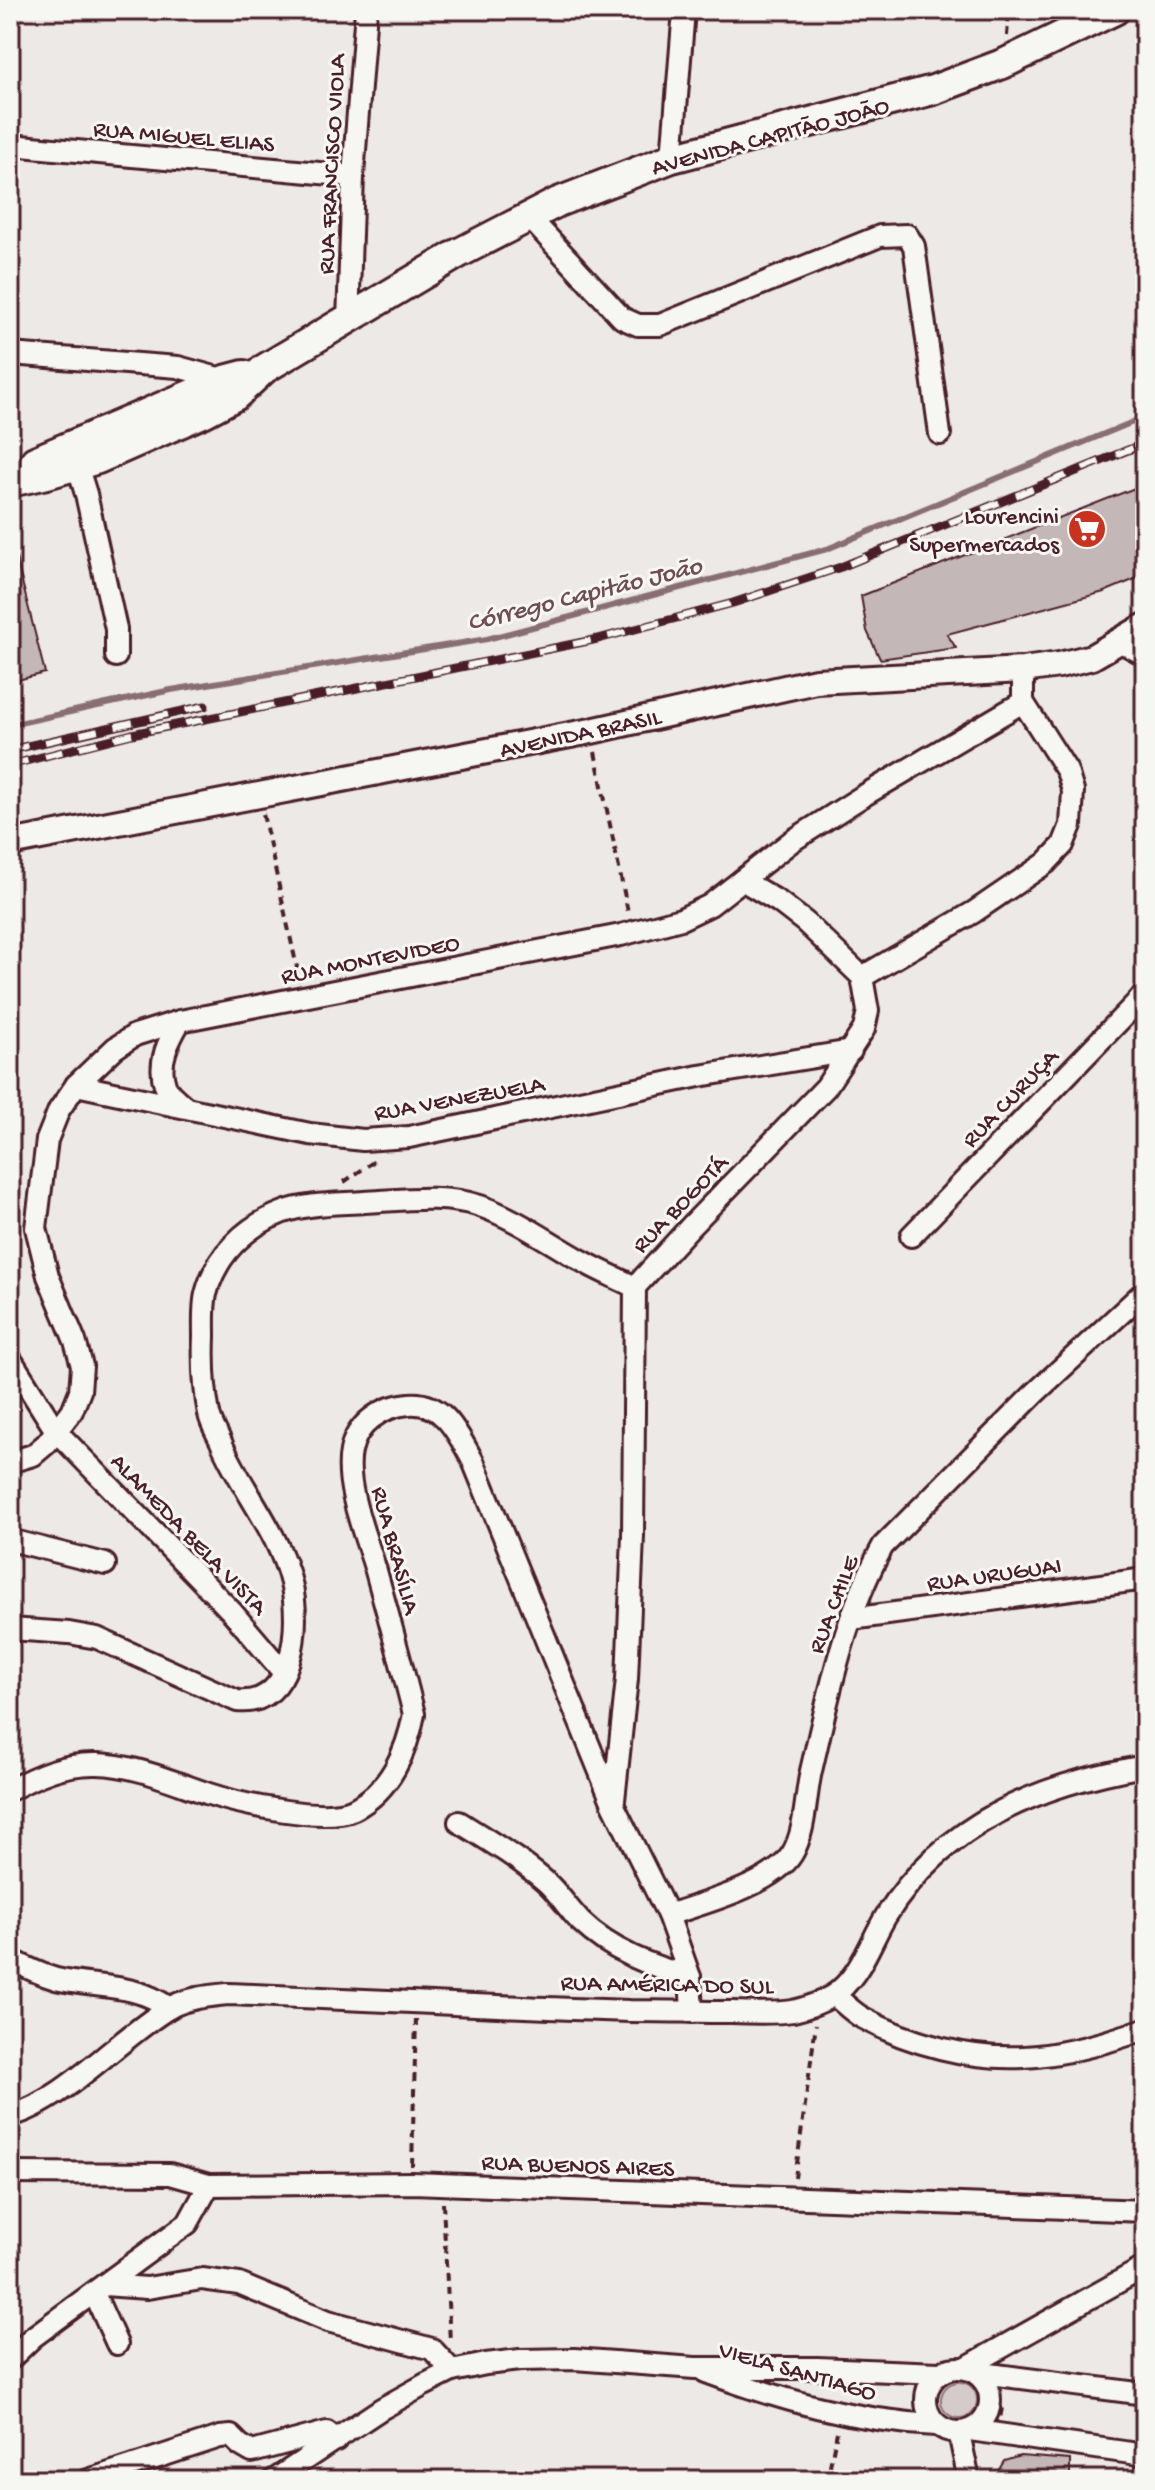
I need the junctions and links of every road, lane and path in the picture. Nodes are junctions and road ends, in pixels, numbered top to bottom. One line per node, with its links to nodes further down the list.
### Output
1 (366, 10): 6 (street, RUA FRANCISCO VIOLA)
2 (684, 10): 5 (street)
3 (1115, 10): 5 (highway, AVENIDA CAPITÃO JOÃO)
4 (10, 145): 6 (street, RUA MIGUEL ELIAS)
5 (672, 158): 7 (highway, AVENIDA CAPITÃO JOÃO)
6 (353, 176): 8 (street, RUA FRANCISCO VIOLA)
7 (529, 217): 8 (highway, AVENIDA CAPITÃO JOÃO); 11 (street)
8 (348, 322): 10 (highway, AVENIDA CAPITÃO JOÃO)
9 (10, 354): 10 (street)
10 (230, 388): 12 (highway, AVENIDA CAPITÃO JOÃO); 13 (highway, AVENIDA CAPITÃO JOÃO)
11 (940, 434)
12 (77, 465): 14 (highway, AVENIDA CAPITÃO JOÃO); 18 (street)
13 (10, 472)
14 (10, 482)
15 (1145, 626): 16 (main road, AVENIDA BRASIL)
16 (1121, 642): 17 (street); 19 (main road, AVENIDA BRASIL)
17 (1145, 655)
18 (116, 656)
19 (1023, 670): 20 (street); 21 (main road, AVENIDA BRASIL)
20 (1023, 702): 24 (street, RUA MONTEVIDEO); 26 (street)
21 (591, 731): 22 (main road, AVENIDA BRASIL); 25 (path)
22 (259, 796): 23 (main road, AVENIDA BRASIL); 28 (path)
23 (10, 843)
24 (742, 880): 25 (street, RUA MONTEVIDEO); 26 (street)
25 (632, 932): 28 (street, RUA MONTEVIDEO)
26 (862, 977): 30 (street, RUA BOGOTÁ)
27 (1145, 994): 35 (street, RUA CURUÇA)
28 (304, 998): 29 (street, RUA MONTEVIDEO)
29 (180, 1021): 31 (street, RUA MONTEVIDEO); 32 (street)
30 (851, 1051): 33 (street, RUA VENEZUELA); 36 (street, RUA BOGOTÁ)
31 (76, 1085): 32 (street, RUA VENEZUELA); 39 (street, RUA MONTEVIDEO)
32 (183, 1105): 33 (street, RUA VENEZUELA)
33 (409, 1137): 34 (path)
34 (341, 1184)
35 (911, 1236)
36 (635, 1287): 46 (street); 49 (street, RUA BOGOTÁ)
37 (1145, 1291): 44 (street, RUA CHILE)
38 (10, 1358): 39 (street, ALAMEDA BELA VISTA)
39 (56, 1431): 40 (street, RUA MONTEVIDEO); 46 (street, ALAMEDA BELA VISTA)
40 (10, 1462)
41 (10, 1540): 42 (street)
42 (105, 1564)
43 (1145, 1579): 44 (street, RUA URUGUAI)
44 (851, 1619): 51 (street, RUA CHILE)
45 (10, 1629): 46 (street)
46 (284, 1673)
47 (1145, 1766): 54 (street)
48 (10, 1790): 49 (street, RUA BRASÍLIA)
49 (613, 1804): 51 (street, RUA BRASÍLIA)
50 (459, 1822): 53 (street)
51 (668, 1915): 53 (street, RUA BRASÍLIA)
52 (10, 1959): 55 (street)
53 (690, 1977): 56 (street, RUA BRASÍLIA)
54 (827, 1998): 56 (street, RUA AMÉRICA DO SUL); 57 (street); 64 (path)
55 (169, 2008): 56 (street, RUA AMÉRICA DO SUL); 59 (street, RUA AMÉRICA DO SUL)
56 (692, 2012)
57 (1145, 2029)
58 (415, 2031): 61 (path)
59 (10, 2116)
60 (10, 2173): 62 (street, RUA BUENOS AIRES)
61 (412, 2183): 62 (street, RUA BUENOS AIRES); 63 (street, RUA BUENOS AIRES)
62 (209, 2185): 67 (street)
63 (442, 2185): 64 (street, RUA BUENOS AIRES); 72 (path)
64 (792, 2198): 65 (street, RUA BUENOS AIRES)
65 (1145, 2211)
66 (1145, 2267): 71 (street)
67 (99, 2289): 68 (street); 69 (street); 72 (street)
68 (117, 2344)
69 (10, 2359)
70 (695, 2368): 72 (street, VIELA SANTIAGO); 73 (street, VIELA SANTIAGO); 76 (street, VIELA SANTIAGO)
71 (969, 2370): 73 (street); 75 (street); 79 (street)
72 (452, 2371): 80 (street, VIELA SANTIAGO)
73 (939, 2373): 77 (street)
74 (998, 2393): 78 (path)
75 (1145, 2394)
76 (841, 2414): 77 (street, VIELA SANTIAGO); 84 (path)
77 (936, 2425): 79 (street)
78 (998, 2428)
79 (964, 2432): 81 (street); 85 (street)
80 (336, 2440): 82 (street); 83 (street, VIELA SANTIAGO)
81 (1145, 2455)
82 (88, 2480)
83 (274, 2480)
84 (827, 2480)
85 (969, 2480)

